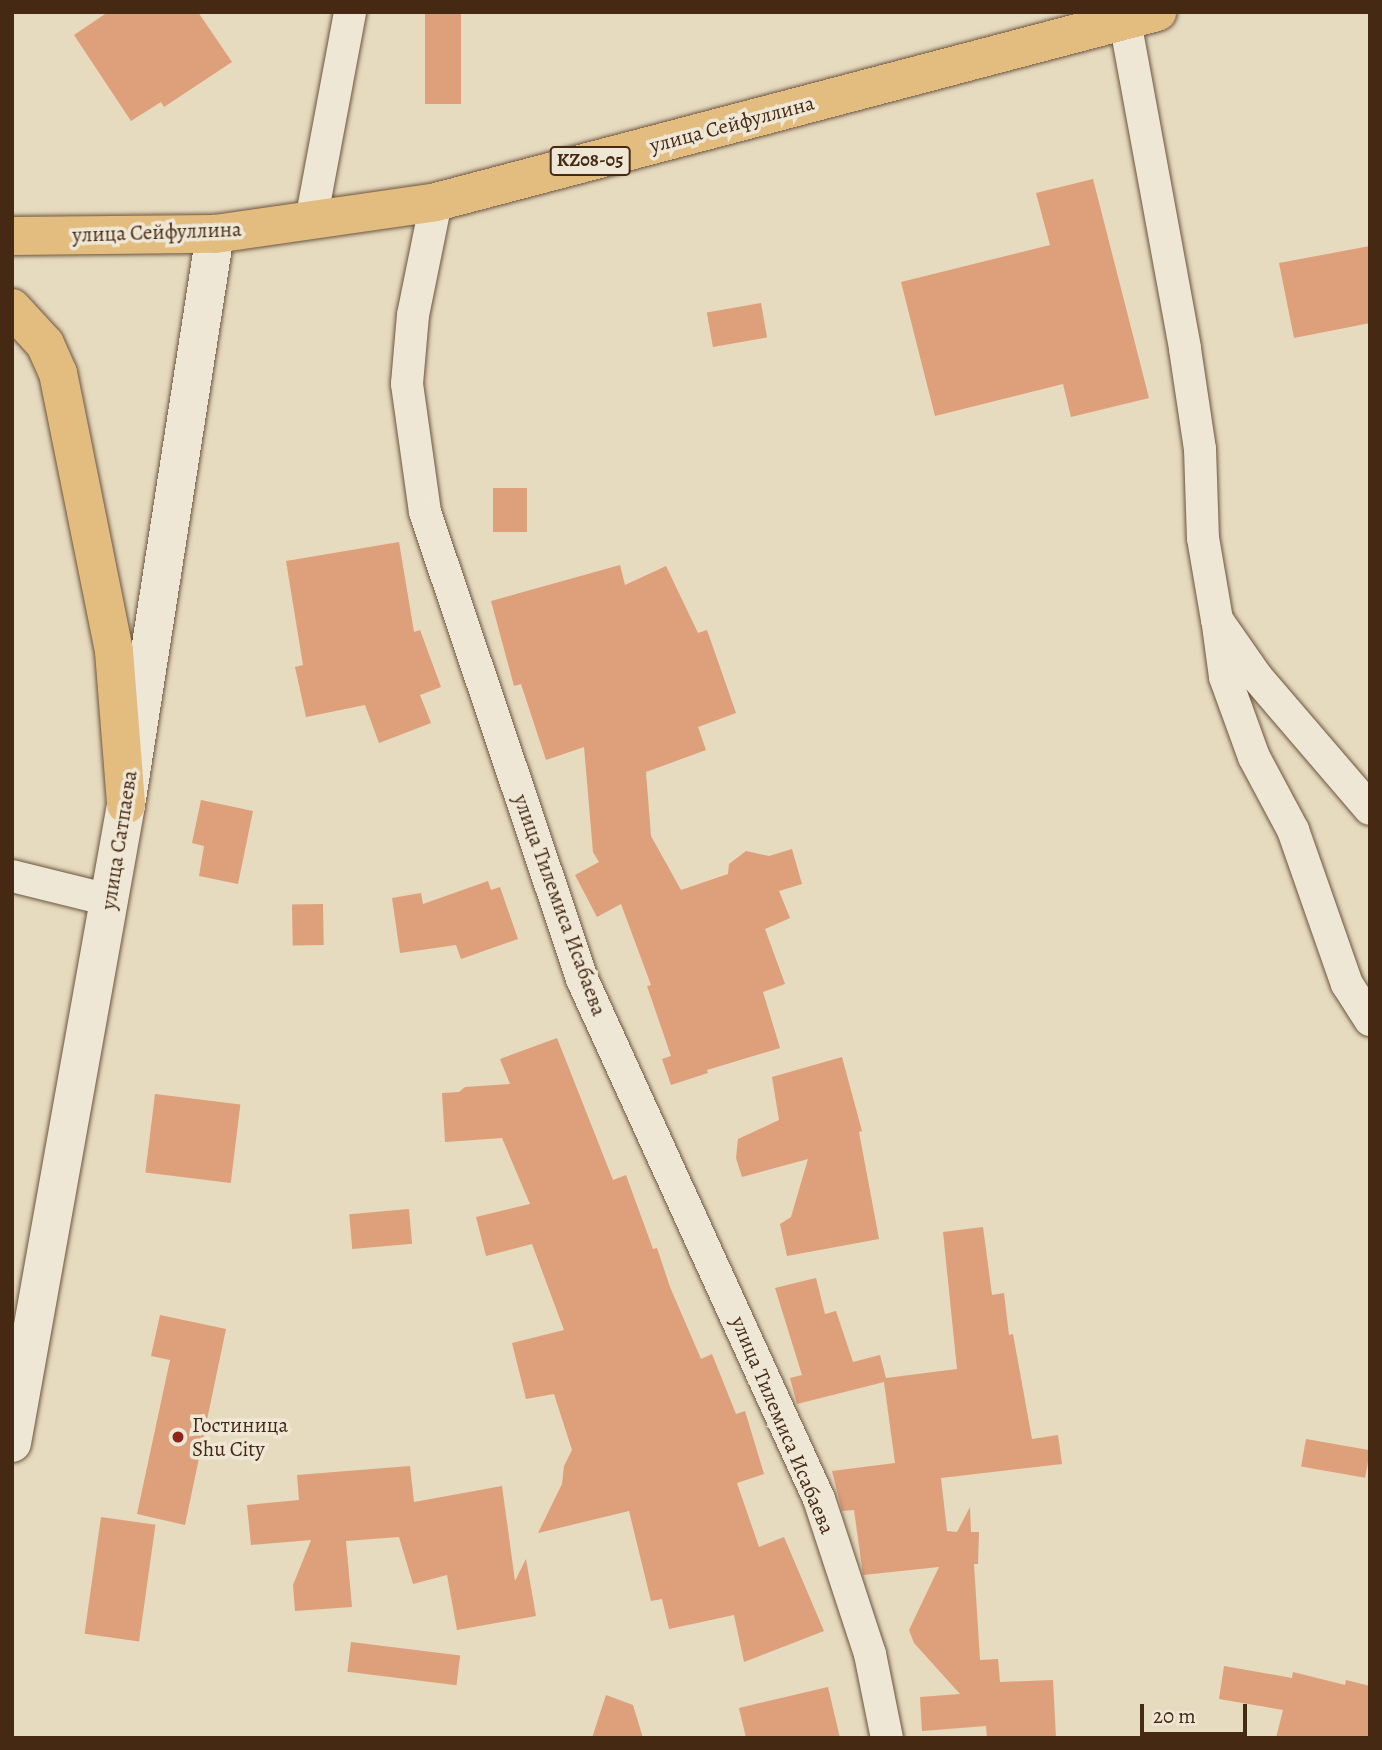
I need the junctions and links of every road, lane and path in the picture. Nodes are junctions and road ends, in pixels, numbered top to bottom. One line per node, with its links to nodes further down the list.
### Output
1 (350, 12): 5 (street)
2 (1141, 16): 3 (main road, улица Сейфуллина / KZ08-05); 9 (street)
3 (1074, 23): 4 (main road, улица Сейфуллина / KZ08-05)
4 (436, 202): 5 (main road, улица Сейфуллина / KZ08-05); 16 (street, улица Тилемиса Исабаева)
5 (311, 221): 6 (main road, улица Сейфуллина / KZ08-05)
6 (215, 234): 7 (main road, улица Сейфуллина / KZ08-05); 10 (street, улица Сатпаева)
7 (12, 236)
8 (12, 308): 10 (main road)
9 (1217, 620): 11 (street); 14 (street)
10 (126, 805): 13 (street, улица Сатпаева)
11 (1370, 808)
12 (12, 876): 13 (street)
13 (109, 900): 15 (street, улица Сатпаева)
14 (1370, 1020)
15 (12, 1443)
16 (887, 1738)

